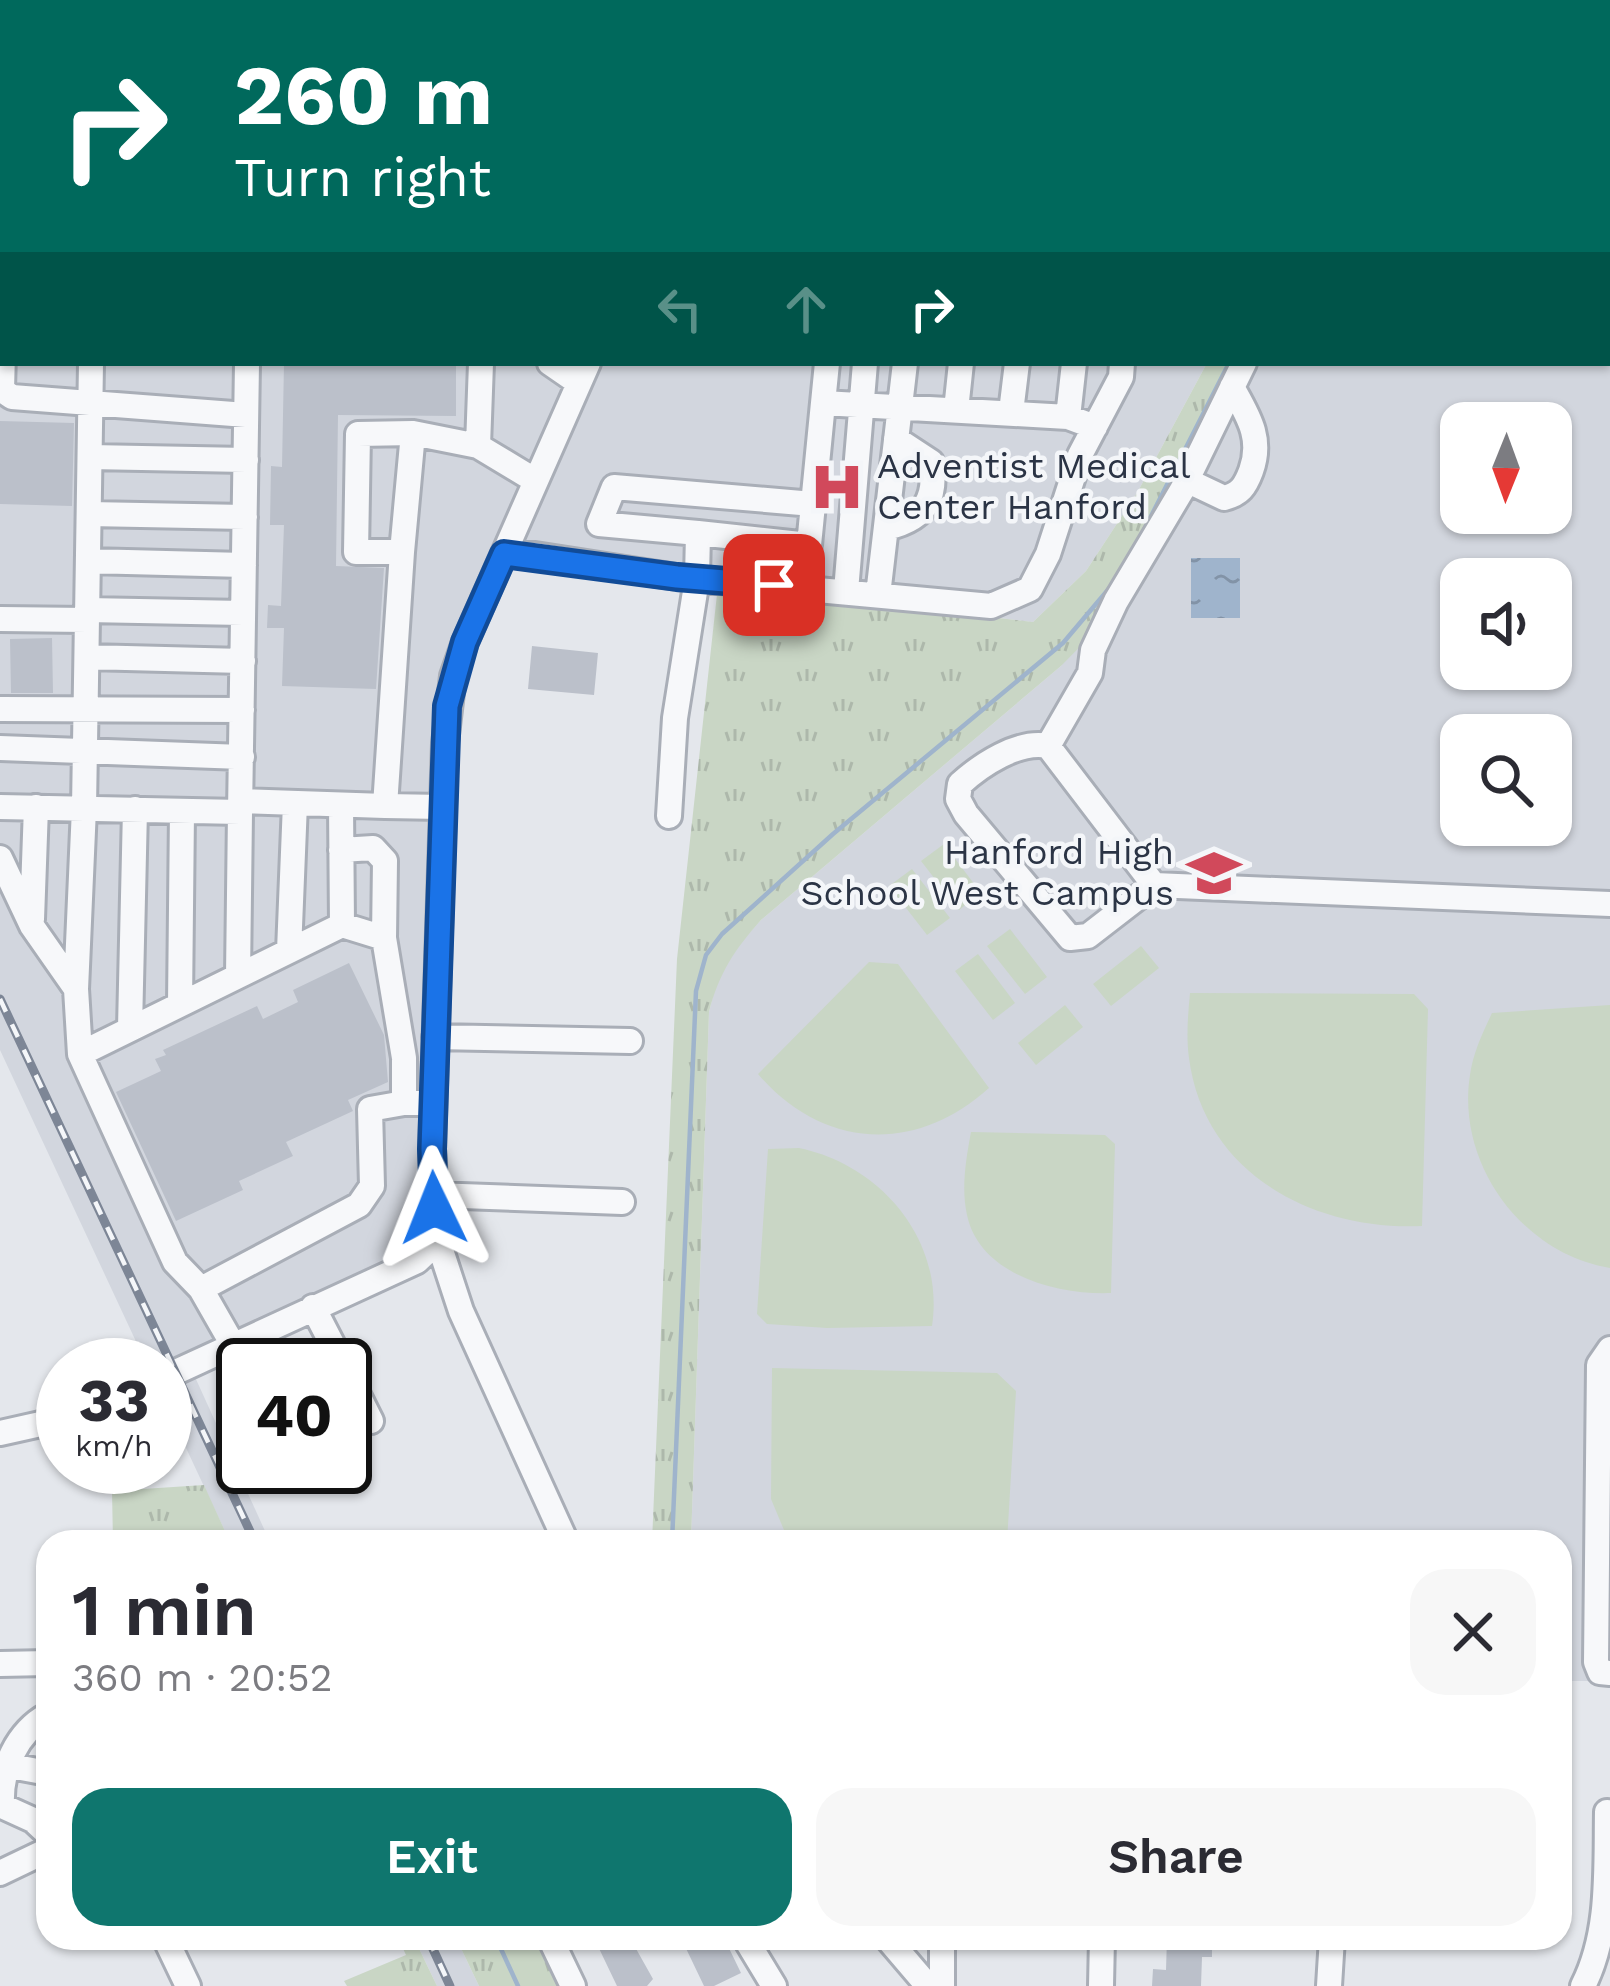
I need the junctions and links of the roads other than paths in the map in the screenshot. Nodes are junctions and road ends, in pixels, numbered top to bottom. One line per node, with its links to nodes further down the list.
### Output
1 (3, 366): 15 (street)
2 (91, 366): 15 (street)
3 (247, 366): 21 (street)
4 (481, 366): 26 (street)
5 (827, 366): 16 (street)
6 (865, 366): 17 (street)
7 (905, 366): 18 (street)
8 (961, 366): 19 (street)
9 (1017, 366): 20 (street)
10 (1074, 366): 22 (street)
11 (1122, 366): 23 (street)
12 (1242, 366): 14 (street)
13 (583, 373): 30 (street)
14 (1232, 386): 29 (street); 29 (street)
15 (91, 403): 21 (street); 27 (street)
16 (823, 403): 17 (street); 31 (street)
17 (860, 405): 18 (street); 41 (street)
18 (900, 408): 19 (street); 25 (street)
19 (956, 410): 20 (street)
20 (1011, 412): 22 (street)
21 (246, 415): 28 (street)
22 (1068, 417): 23 (street)
23 (1095, 427): 42 (street)
24 (412, 433): 26 (street); 36 (street); 36 (street)
25 (896, 440): 34 (street); 34 (street)
26 (478, 446): 30 (street)
27 (90, 457): 28 (street); 32 (street)
28 (246, 460): 33 (street)
29 (1186, 480): 51 (street)
30 (536, 481): 37 (street)
31 (813, 504): 35 (street); 35 (street)
32 (89, 514): 33 (street); 38 (street)
33 (245, 517): 39 (street)
34 (886, 528): 42 (street)
35 (698, 533): 40 (street)
36 (402, 552): 57 (street)
37 (504, 554): 40 (street); 61 (street)
38 (88, 561): 39 (street); 44 (street)
39 (244, 565): 43 (street)
40 (697, 579): 41 (street); 65 (street)
41 (846, 591): 42 (street)
42 (878, 595)
43 (243, 613): 44 (street); 47 (street)
44 (87, 615): 45 (street); 46 (street)
45 (0, 620)
46 (87, 658): 47 (street); 48 (street)
47 (243, 661): 50 (street)
48 (86, 707): 49 (street); 50 (street); 53 (street)
49 (0, 709)
50 (242, 710): 54 (street)
51 (1048, 746): 68 (street); 68 (street)
52 (0, 748): 53 (street)
53 (85, 750): 54 (street); 62 (street)
54 (242, 757): 60 (street)
55 (295, 803): 56 (street); 60 (street); 73 (street)
56 (341, 805): 57 (street); 66 (street)
57 (385, 806): 61 (street)
58 (0, 807): 59 (street)
59 (36, 807): 62 (street); 71 (street)
60 (240, 807): 64 (street); 74 (street)
61 (442, 807): 78 (street)
62 (84, 808): 63 (street); 75 (street)
63 (135, 809): 64 (street); 77 (street)
64 (182, 811): 76 (street)
65 (669, 816)
66 (341, 850): 70 (street); 72 (street)
67 (0, 858): 71 (street)
68 (1154, 885): 69 (street)
69 (1610, 904)
70 (342, 925): 72 (street); 73 (street)
71 (32, 926): 75 (street)
72 (384, 938): 81 (street)
73 (289, 951): 74 (street)
74 (238, 976): 76 (street)
75 (76, 989): 80 (street)
76 (180, 1004): 77 (street)
77 (130, 1028): 80 (street)
78 (435, 1037): 79 (street); 82 (street)
79 (630, 1041)
80 (80, 1054): 86 (street)
81 (404, 1103): 82 (street); 86 (street)
82 (433, 1104): 83 (street)
83 (434, 1195): 84 (street); 85 (street)
84 (622, 1202)
85 (438, 1241): 87 (street); 95 (street)
86 (201, 1289): 88 (street)
87 (314, 1307): 89 (street); 90 (street)
88 (226, 1338)
89 (249, 1338)
90 (330, 1338)
91 (1610, 1348): 94 (street)
92 (36, 1425): 93 (street)
93 (0, 1433)
94 (1604, 1481): 98 (street)
95 (560, 1530)
96 (36, 1663): 97 (street)
97 (0, 1664)
98 (1610, 1673)
99 (36, 1721): 100 (street)
100 (3, 1764): 101 (street); 103 (street)
101 (36, 1771)
102 (1607, 1812): 120 (street)
103 (36, 1823)
104 (36, 1856): 105 (street)
105 (0, 1873)
106 (171, 1950): 113 (street)
107 (556, 1950): 114 (street)
108 (753, 1950): 115 (street)
109 (897, 1950): 116 (street)
110 (942, 1950): 117 (street)
111 (1102, 1950): 118 (street)
112 (1331, 1950): 119 (street)
113 (188, 1986)
114 (573, 1986)
115 (774, 1986)
116 (928, 1986)
117 (942, 1986)
118 (1101, 1986)
119 (1329, 1986)
120 (1582, 1986)

